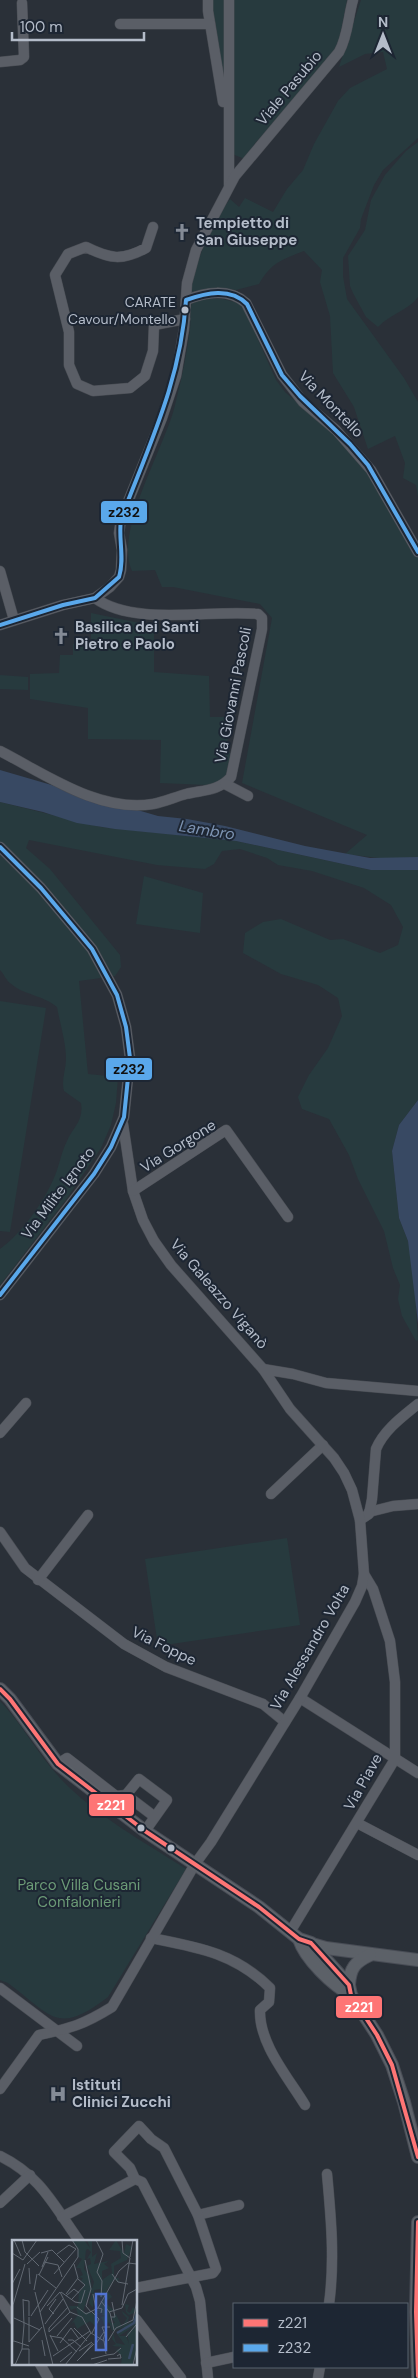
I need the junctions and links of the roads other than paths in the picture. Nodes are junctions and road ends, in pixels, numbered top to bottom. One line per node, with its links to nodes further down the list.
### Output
1 (208, 0): 6 (street)
2 (228, 0): 8 (street)
3 (353, 0): 9 (street, Viale Pasubio)
4 (22, 2): 7 (street)
5 (120, 24): 6 (street)
6 (210, 24): 8 (street)
7 (0, 62)
8 (228, 114): 9 (street)
9 (229, 186): 11 (street, Viale Pasubio)
10 (153, 227): 12 (street)
11 (186, 300): 12 (street, Viale Pasubio); 13 (street, Via Montello)
12 (185, 319): 15 (street, Viale Pasubio)
13 (418, 552)
14 (0, 571): 16 (street)
15 (95, 598): 16 (street); 19 (street, Via Giovanni Pascoli)
16 (14, 620): 17 (street)
17 (0, 625)
18 (0, 751): 19 (street, Via Giovanni Pascoli)
19 (225, 784): 20 (street)
20 (248, 796)
21 (0, 846): 22 (street, Via Milite Ignoto)
22 (122, 1123): 23 (street, Via Galeazzo Viganò); 25 (street, Via Milite Ignoto)
23 (133, 1191): 24 (street, Via Gorgone); 26 (street, Via Galeazzo Viganò)
24 (288, 1217)
25 (0, 1295)
26 (263, 1369): 27 (street); 31 (street, Via Alessandro Volta)
27 (418, 1391)
28 (26, 1403): 30 (street)
29 (418, 1404): 34 (street)
30 (0, 1433)
31 (323, 1445): 32 (street); 36 (street, Via Alessandro Volta)
32 (270, 1494)
33 (418, 1504): 34 (street)
34 (369, 1512): 36 (street)
35 (88, 1515): 39 (street)
36 (360, 1520): 38 (street, Via Alessandro Volta)
37 (0, 1532): 39 (street, Via Foppe)
38 (364, 1574): 41 (street, Via Alessandro Volta); 43 (street, Via Piave)
39 (38, 1580): 42 (street, Via Foppe)
40 (0, 1689): 44 (main road)
41 (300, 1698): 42 (street, Via Alessandro Volta); 43 (street)
42 (285, 1722): 51 (street, Via Alessandro Volta)
43 (395, 1759): 45 (street); 48 (street, Via Piave)
44 (58, 1764): 46 (street); 49 (main road)
45 (418, 1772)
46 (121, 1796): 47 (street); 47 (street)
47 (155, 1817): 49 (street)
48 (358, 1823): 50 (street); 53 (street, Via Piave)
49 (145, 1831): 51 (main road)
50 (418, 1855)
51 (195, 1864): 52 (street, Via Alessandro Volta); 53 (main road)
52 (151, 1938): 58 (street, Via Alessandro Volta); 62 (street)
53 (300, 1938): 54 (main road); 57 (main road)
54 (370, 1954): 55 (main road); 57 (main road)
55 (418, 1960)
56 (0, 1988): 58 (street)
57 (350, 1990): 61 (main road)
58 (57, 2031): 59 (street); 60 (street, Via Alessandro Volta)
59 (77, 2046)
60 (0, 2088)
61 (404, 2102): 63 (main road); 65 (main road)
62 (305, 2105)
63 (418, 2112)
64 (418, 2117): 65 (main road)
65 (414, 2136): 67 (main road)
66 (0, 2156): 69 (street)
67 (418, 2158)
68 (327, 2174): 81 (street)
69 (30, 2175): 71 (street); 74 (street)
70 (135, 2179): 73 (street); 74 (street); 78 (street)
71 (0, 2203)
72 (239, 2205): 73 (street)
73 (198, 2216): 78 (street)
74 (62, 2217): 76 (street)
75 (418, 2222): 77 (main road)
76 (79, 2240)
77 (418, 2243): 87 (main road)
78 (192, 2277): 79 (street); 85 (street)
79 (138, 2288)
80 (0, 2300): 82 (street)
81 (329, 2303)
82 (12, 2315)
83 (138, 2322): 89 (street)
84 (233, 2357): 85 (street)
85 (206, 2362): 90 (street)
86 (41, 2366): 88 (street)
87 (418, 2376)
88 (48, 2378)
89 (182, 2378)
90 (208, 2378)

